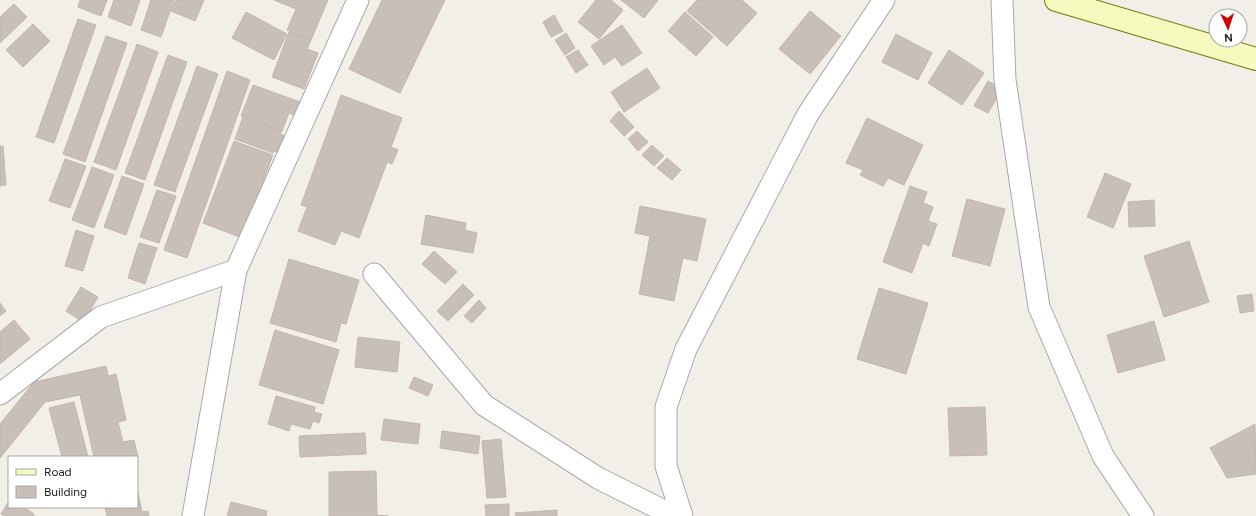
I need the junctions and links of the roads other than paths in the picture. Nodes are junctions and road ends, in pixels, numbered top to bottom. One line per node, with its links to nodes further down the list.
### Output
1 (358, 0): 6 (street)
2 (884, 0): 11 (street)
3 (1002, 0): 12 (street)
4 (1056, 0): 5 (main road)
5 (1256, 59)
6 (236, 270): 8 (street); 9 (street)
7 (374, 274): 10 (street)
8 (0, 394)
9 (193, 516)
10 (674, 516)
11 (682, 516)
12 (1143, 516)

